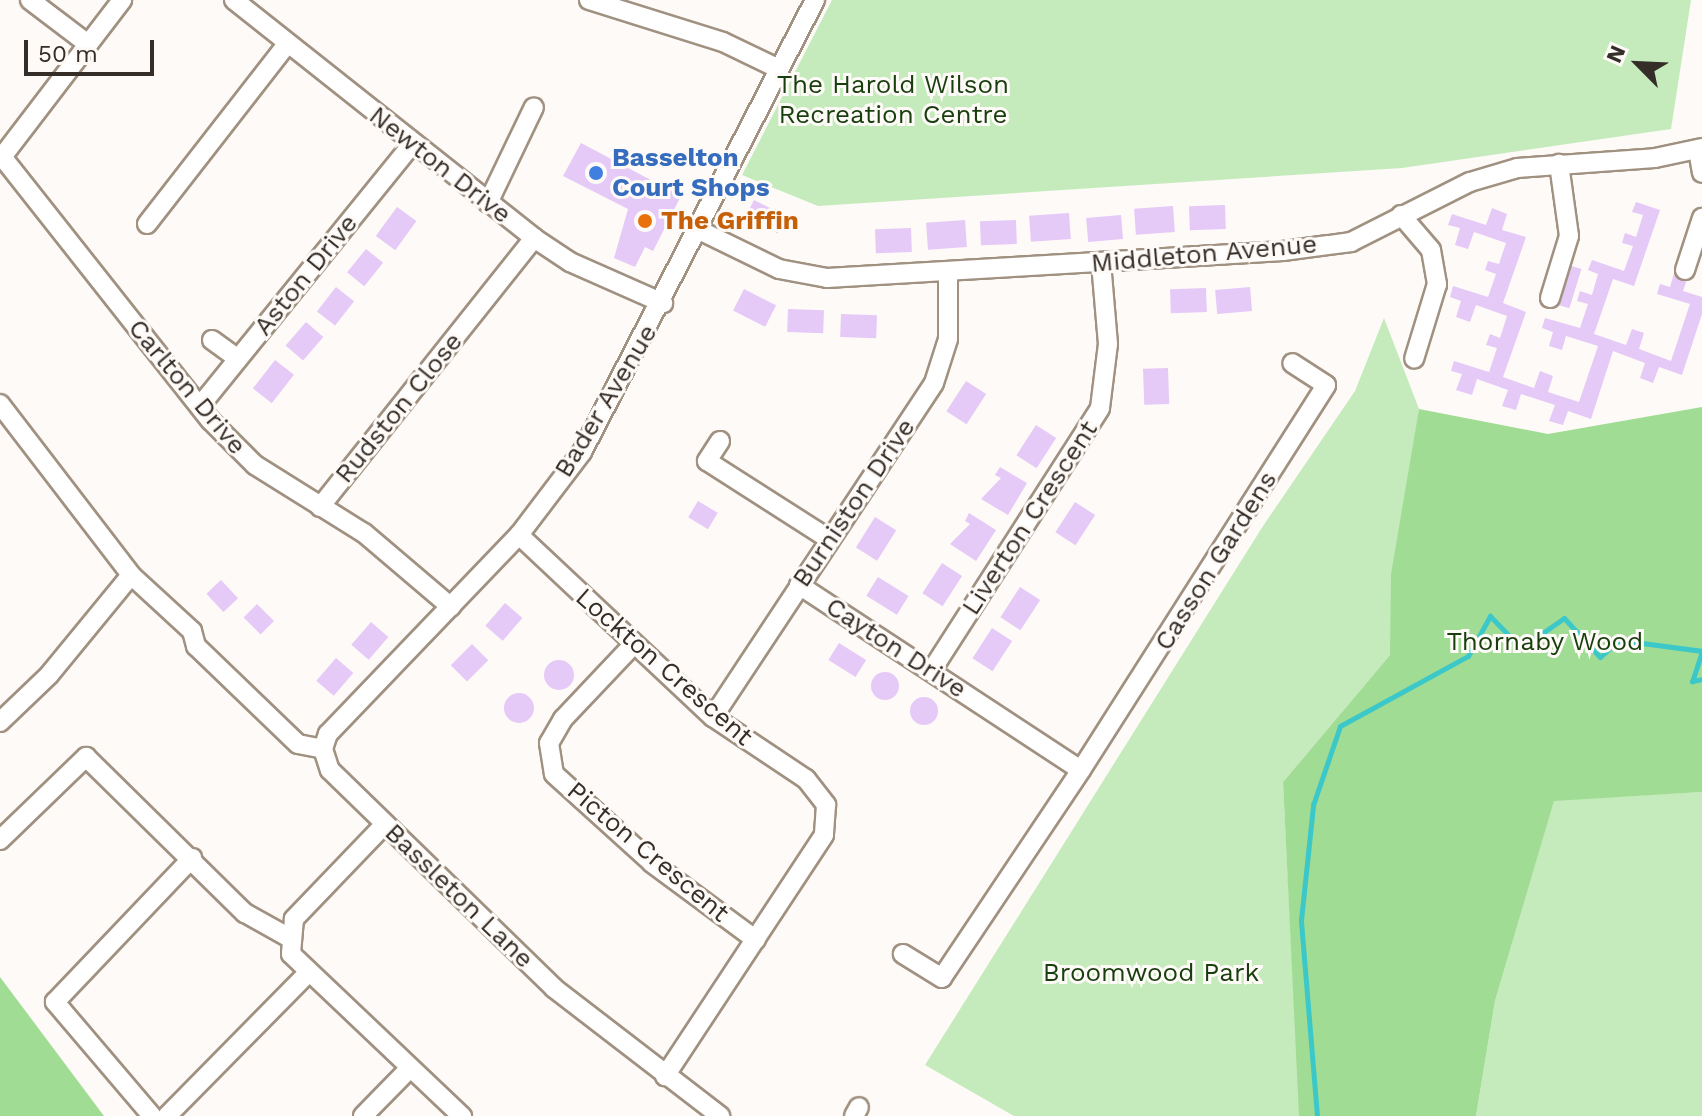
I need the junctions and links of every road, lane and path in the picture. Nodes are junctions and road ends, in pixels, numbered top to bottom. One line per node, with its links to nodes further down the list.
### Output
1 (122, 0): 8 (street)
2 (234, 0): 7 (street, Newton Drive)
3 (589, 0): 6 (street)
4 (815, 0): 9 (street, Bader Avenue)
5 (24, 4): 8 (street)
6 (637, 7): 9 (street)
7 (288, 43): 11 (street, Newton Drive); 19 (street)
8 (88, 44): 13 (street)
9 (779, 69): 20 (street, Bader Avenue)
10 (534, 107): 16 (street)
11 (412, 144): 16 (street, Newton Drive); 28 (street, Aston Drive)
12 (1700, 149): 14 (street, Middleton Avenue); 15 (street)
13 (1, 156): 32 (street, Carlton Drive)
14 (1559, 164): 17 (street, Middleton Avenue); 25 (street)
15 (1702, 173)
16 (488, 203): 21 (street, Newton Drive)
17 (1401, 215): 22 (street, Middleton Avenue); 29 (street)
18 (1702, 218): 23 (street)
19 (147, 224)
20 (699, 230): 24 (street, Middleton Avenue); 26 (street, Bader Avenue)
21 (534, 238): 26 (street, Newton Drive); 34 (street, Rudston Close)
22 (1101, 263): 24 (street, Middleton Avenue); 41 (street, Liverton Crescent)
23 (1685, 270)
24 (948, 272): 36 (street, Burniston Drive)
25 (1550, 298)
26 (663, 303): 35 (street, Bader Avenue)
27 (212, 340): 28 (street)
28 (238, 359): 32 (street, Aston Drive)
29 (1414, 359)
30 (1292, 363): 45 (street, Casson Gardens)
31 (0, 404): 37 (street)
32 (200, 406): 34 (street, Carlton Drive)
33 (720, 441): 36 (street)
34 (320, 507): 39 (street, Carlton Drive)
35 (519, 535): 39 (street, Bader Avenue); 40 (street, Lockton Crescent)
36 (829, 539): 38 (street, Burniston Drive)
37 (131, 575): 43 (street); 44 (street)
38 (799, 585): 41 (street, Cayton Drive); 42 (street, Burniston Drive)
39 (451, 607): 44 (street, Bader Avenue)
40 (633, 645): 42 (street, Lockton Crescent); 50 (street, Picton Crescent)
41 (932, 670): 45 (street, Cayton Drive)
42 (713, 717): 50 (street, Lockton Crescent)
43 (0, 722)
44 (323, 749): 46 (street, Bassleton Lane)
45 (1081, 770): 51 (street, Casson Gardens)
46 (385, 824): 49 (street); 54 (street, Bassleton Lane)
47 (0, 840): 48 (street)
48 (192, 858): 49 (street); 55 (street)
49 (288, 937): 52 (street)
50 (756, 940): 54 (street, Lockton Crescent)
51 (903, 954)
52 (309, 972): 53 (street); 56 (street)
53 (409, 1069): 57 (street); 58 (street)
54 (665, 1076): 59 (street, Bassleton Lane)
55 (152, 1116)
56 (167, 1116)
57 (363, 1116)
58 (462, 1116)
59 (720, 1116)

